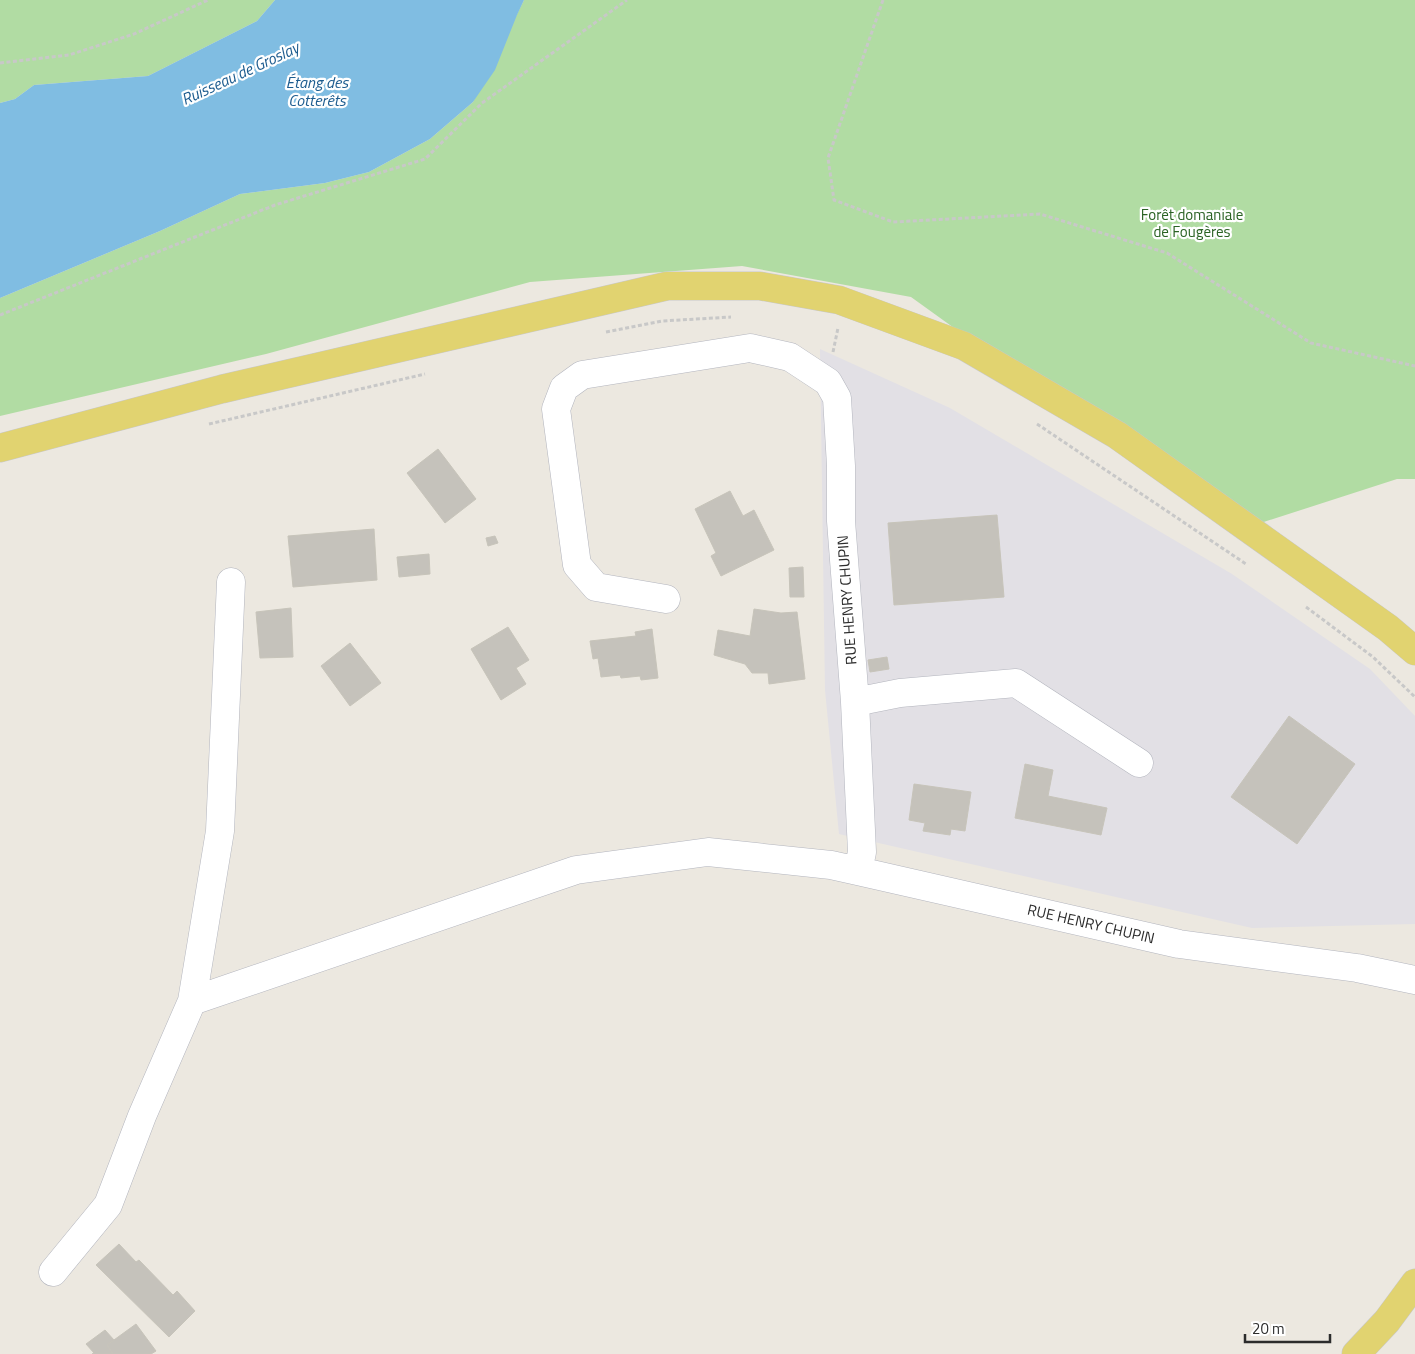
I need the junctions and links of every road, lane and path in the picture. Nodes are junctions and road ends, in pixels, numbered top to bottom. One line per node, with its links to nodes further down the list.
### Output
1 (208, 0): 4 (path)
2 (627, 0): 5 (path)
3 (883, 0): 10 (path)
4 (0, 63)
5 (0, 315)
6 (734, 316): 9 (path)
7 (830, 325): 8 (path)
8 (847, 330)
9 (598, 333)
10 (1415, 366)
11 (430, 372): 13 (path)
12 (1036, 423): 15 (path)
13 (208, 424)
14 (0, 448): 19 (main road)
15 (1249, 566)
16 (231, 582): 27 (street)
17 (666, 599): 21 (street, RUE HENRY CHUPIN)
18 (1304, 606): 20 (path)
19 (1415, 651)
20 (1415, 696)
21 (855, 702): 22 (street); 23 (street, RUE HENRY CHUPIN)
22 (1139, 763)
23 (858, 871): 25 (street, RUE HENRY CHUPIN); 27 (street)
24 (1415, 961): 25 (street)
25 (1357, 968): 26 (street)
26 (1415, 980)
27 (192, 1001): 28 (street)
28 (53, 1272)
29 (1415, 1283): 30 (main road)
30 (1356, 1354)

